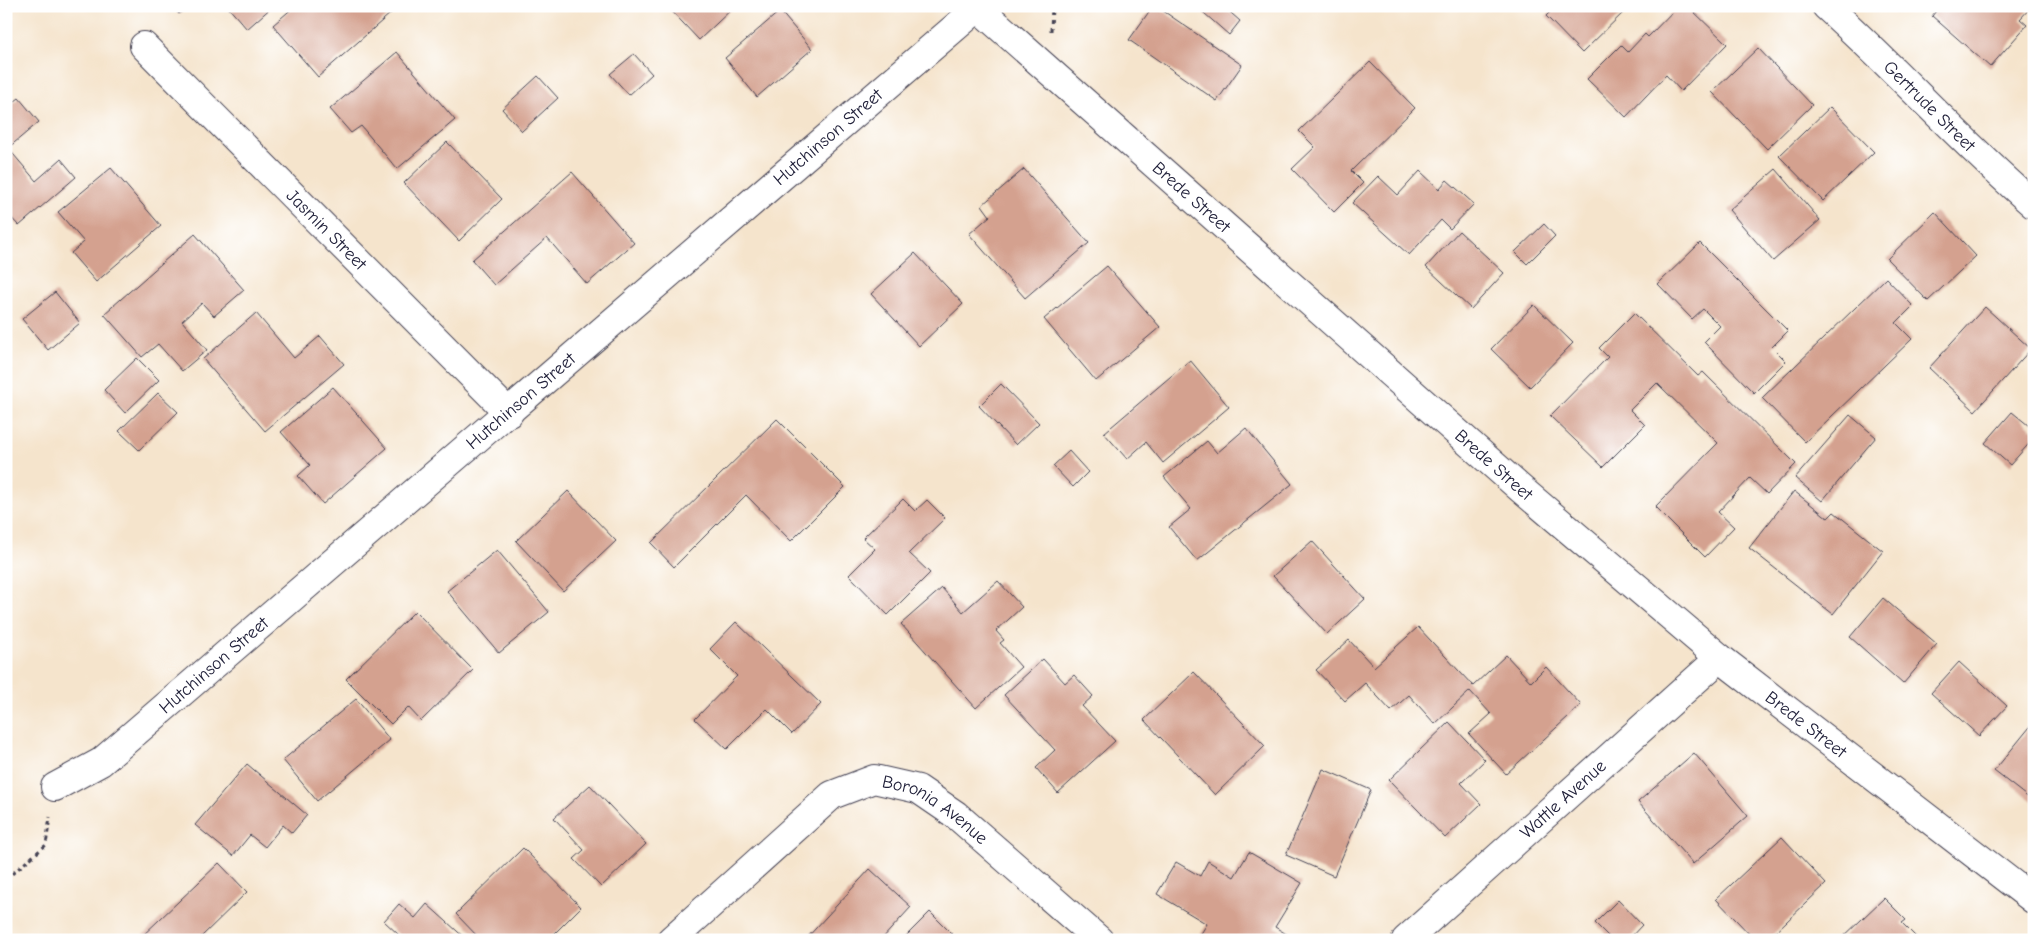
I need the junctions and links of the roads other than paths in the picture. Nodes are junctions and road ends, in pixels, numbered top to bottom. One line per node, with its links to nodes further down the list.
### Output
1 (1826, 6): 4 (street, Gertrude Street)
2 (978, 7): 5 (street, Hutchinson Street); 6 (street, Brede Street)
3 (144, 46): 5 (street, Jasmin Street)
4 (2034, 205)
5 (509, 413): 7 (street, Hutchinson Street)
6 (1720, 658): 8 (street, Brede Street); 11 (street, Wattle Avenue)
7 (55, 787)
8 (2034, 900)
9 (671, 940): 10 (street, Boronia Avenue)
10 (1099, 940)
11 (1406, 940)

